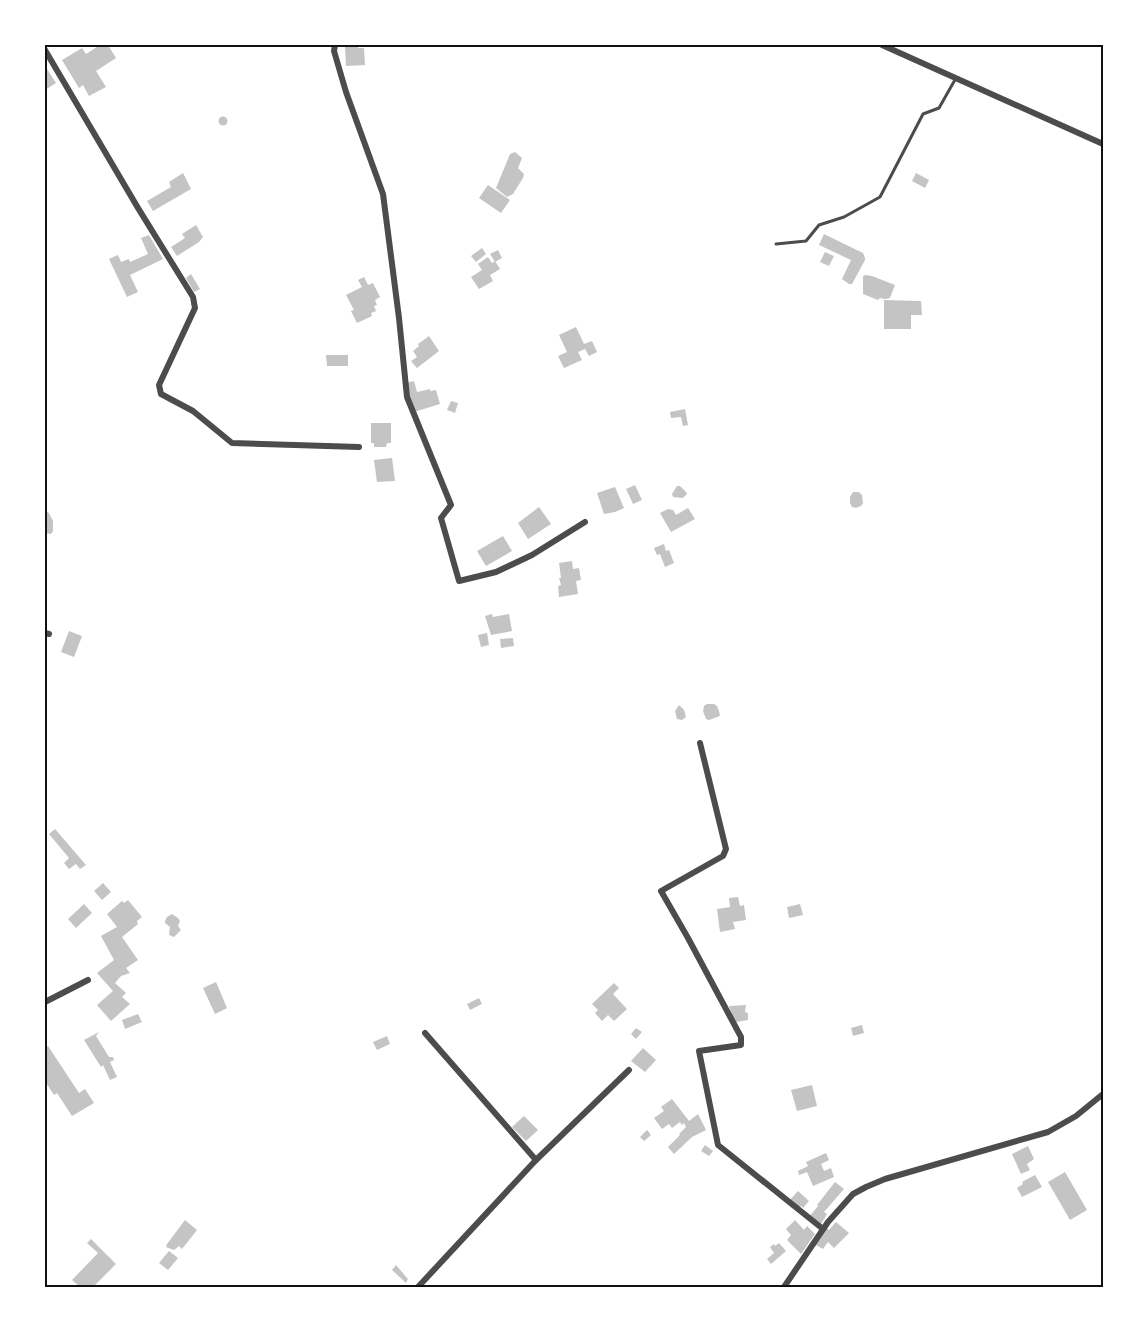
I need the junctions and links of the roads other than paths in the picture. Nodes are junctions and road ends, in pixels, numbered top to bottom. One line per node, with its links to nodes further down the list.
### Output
1 (335, 45): 8 (street)
2 (882, 45): 4 (street)
3 (45, 50): 7 (street)
4 (956, 78): 5 (street); 6 (lane)
5 (1103, 144)
6 (776, 244)
7 (359, 447)
8 (585, 522)
9 (700, 743): 16 (street)
10 (88, 980): 11 (street)
11 (45, 1002)
12 (425, 1033): 15 (street)
13 (629, 1070): 15 (street)
14 (1103, 1094): 16 (street)
15 (536, 1160): 17 (street)
16 (823, 1229): 18 (street)
17 (417, 1287)
18 (785, 1287)

